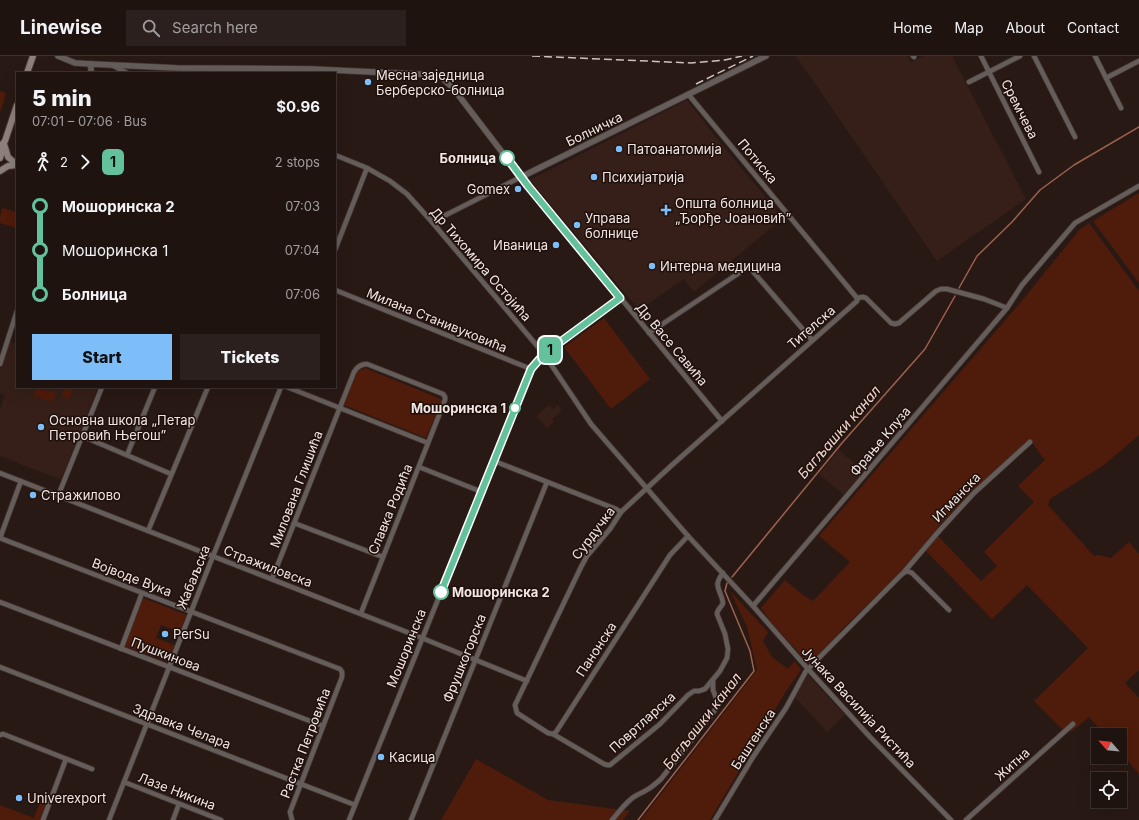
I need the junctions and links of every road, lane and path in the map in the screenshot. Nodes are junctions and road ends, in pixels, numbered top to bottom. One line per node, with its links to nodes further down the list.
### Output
1 (33, 56): 12 (main road)
2 (58, 56): 9 (street, Др Васе Савића)
3 (766, 56): 18 (street, Болничка)
4 (981, 56): 15 (street, Сремчева)
5 (1020, 56): 15 (street)
6 (1034, 56): 21 (street)
7 (1095, 56): 16 (street)
8 (1139, 61): 16 (street)
9 (91, 64): 10 (street, Др Васе Савића); 13 (street)
10 (111, 65): 11 (street, Др Васе Савића); 14 (street)
11 (311, 71): 30 (street, Др Васе Савића)
12 (27, 72)
13 (91, 72)
14 (125, 72)
15 (989, 72): 17 (street); 29 (street, Сремчева)
16 (1106, 78): 20 (street)
17 (969, 82)
18 (688, 94): 30 (street, Болничка); 36 (street, Потиска)
19 (16, 108): 22 (main road)
20 (1121, 108)
21 (1075, 137)
22 (3, 144): 24 (main road); 25 (main road)
23 (336, 155): 27 (street, Др Тихомира Остојића)
24 (0, 158)
25 (16, 164)
26 (16, 165): 28 (main road)
27 (367, 168): 32 (street, Др Тихомира Остојића); 33 (street)
28 (0, 171)
29 (1039, 172)
30 (521, 177): 32 (street, Болничка); 35 (street, Др Васе Савића)
31 (1139, 186): 37 (street, Фрање Клуза)
32 (432, 222): 41 (street, Др Тихомира Остојића)
33 (336, 247)
34 (336, 290): 43 (street, Милана Станивуковића)
35 (620, 298): 39 (street, Др Васе Савића); 41 (street, Мошоринска)
36 (857, 298): 37 (street); 40 (street, Тителска)
37 (1007, 308): 77 (street, Фрање Клуза)
38 (16, 313): 42 (street)
39 (649, 333): 40 (street); 51 (street, Др Васе Савића)
40 (812, 340): 51 (street, Тителска)
41 (544, 354): 43 (street, Мошоринска); 62 (street, Др Тихомира Остојића)
42 (0, 364)
43 (531, 369): 56 (street, Мошоринска)
44 (102, 388): 52 (street)
45 (155, 388): 55 (street)
46 (208, 388): 59 (street)
47 (281, 388): 70 (street, Жабаљска)
48 (290, 388): 49 (street)
49 (340, 408): 50 (street, Милована Глишића); 54 (street); 66 (street, Милована Глишића)
50 (441, 412): 54 (street, Славка Родића)
51 (722, 421): 62 (street, Тителска)
52 (82, 436): 55 (street); 64 (street)
53 (1030, 442): 72 (street, Игманска)
54 (428, 443): 57 (street, Славка Родића)
55 (127, 455): 59 (street)
56 (494, 462): 61 (street); 63 (street, Мошоринска)
57 (419, 467): 63 (street); 71 (street, Славка Родића)
58 (0, 473): 60 (street, Стражиловска)
59 (171, 474): 67 (street)
60 (21, 481): 64 (street, Стражиловска); 69 (street)
61 (547, 482): 65 (street); 83 (street, Фрушкогорска)
62 (646, 489): 65 (street, Сурдучка); 68 (street)
63 (482, 492): 81 (street, Мошоринска)
64 (58, 496): 67 (street, Стражиловска)
65 (621, 512): 88 (street, Сурдучка)
66 (294, 523): 71 (street); 74 (street, Милована Глишића)
67 (148, 531): 70 (street, Стражиловска)
68 (688, 536): 73 (street); 95 (street, Панонска)
69 (0, 538): 75 (street, Војводе Вука)
70 (213, 556): 74 (street, Стражиловска); 79 (street, Жабаљска)
71 (383, 557): 80 (street, Славка Родића)
72 (904, 572): 78 (street); 86 (street, Игманска)
73 (723, 573): 77 (street); 89 (street, Повртларска)
74 (272, 579): 80 (street, Стражиловска)
75 (142, 593): 79 (street, Војводе Вука); 82 (street)
76 (0, 602): 82 (street, Пушкинова)
77 (753, 606): 86 (street, Јунака Василија Ристића)
78 (949, 610)
79 (191, 612): 85 (street, Жабаљска); 87 (street, Војводе Вука)
80 (361, 614): 81 (street, Стражиловска)
81 (422, 638): 83 (street, Стражиловска); 102 (street, Мошоринска)
82 (121, 649): 85 (street, Пушкинова)
83 (476, 659): 88 (street, Стражиловска); 109 (street, Фрушкогорска)
84 (0, 667): 92 (street, Здравка Челара)
85 (169, 667): 92 (street, Жабаљска); 94 (street, Пушкинова)
86 (808, 669): 111 (street, Баштенска); 112 (street, Јунака Василија Ристића)
87 (342, 674): 94 (street, Растка Петровића)
88 (527, 680): 95 (street, Сурдучка)
89 (712, 681): 90 (street, Повртларска); 91 (street)
90 (705, 689): 91 (street, Повртларска); 95 (street, Повртларска)
91 (713, 690): 110 (street)
92 (146, 724): 99 (street, Жабаљска); 100 (street, Здравка Челара)
93 (1073, 724): 113 (street, Житна)
94 (323, 726): 100 (street, Растка Петровића)
95 (553, 734)
96 (0, 735): 97 (street)
97 (66, 759): 98 (street); 103 (street)
98 (92, 769)
99 (124, 782): 101 (street, Лазе Никина); 104 (street, Жабаљска)
100 (301, 784): 102 (street, Здравка Челара); 107 (street, Растка Петровића)
101 (179, 804): 105 (street); 106 (street, Лазе Никина)
102 (355, 805): 108 (street, Мошоринска)
103 (43, 820)
104 (110, 820)
105 (173, 820)
106 (221, 820)
107 (292, 820)
108 (349, 820)
109 (411, 820)
110 (612, 820)
111 (715, 820)
112 (951, 820)
113 (966, 820)

